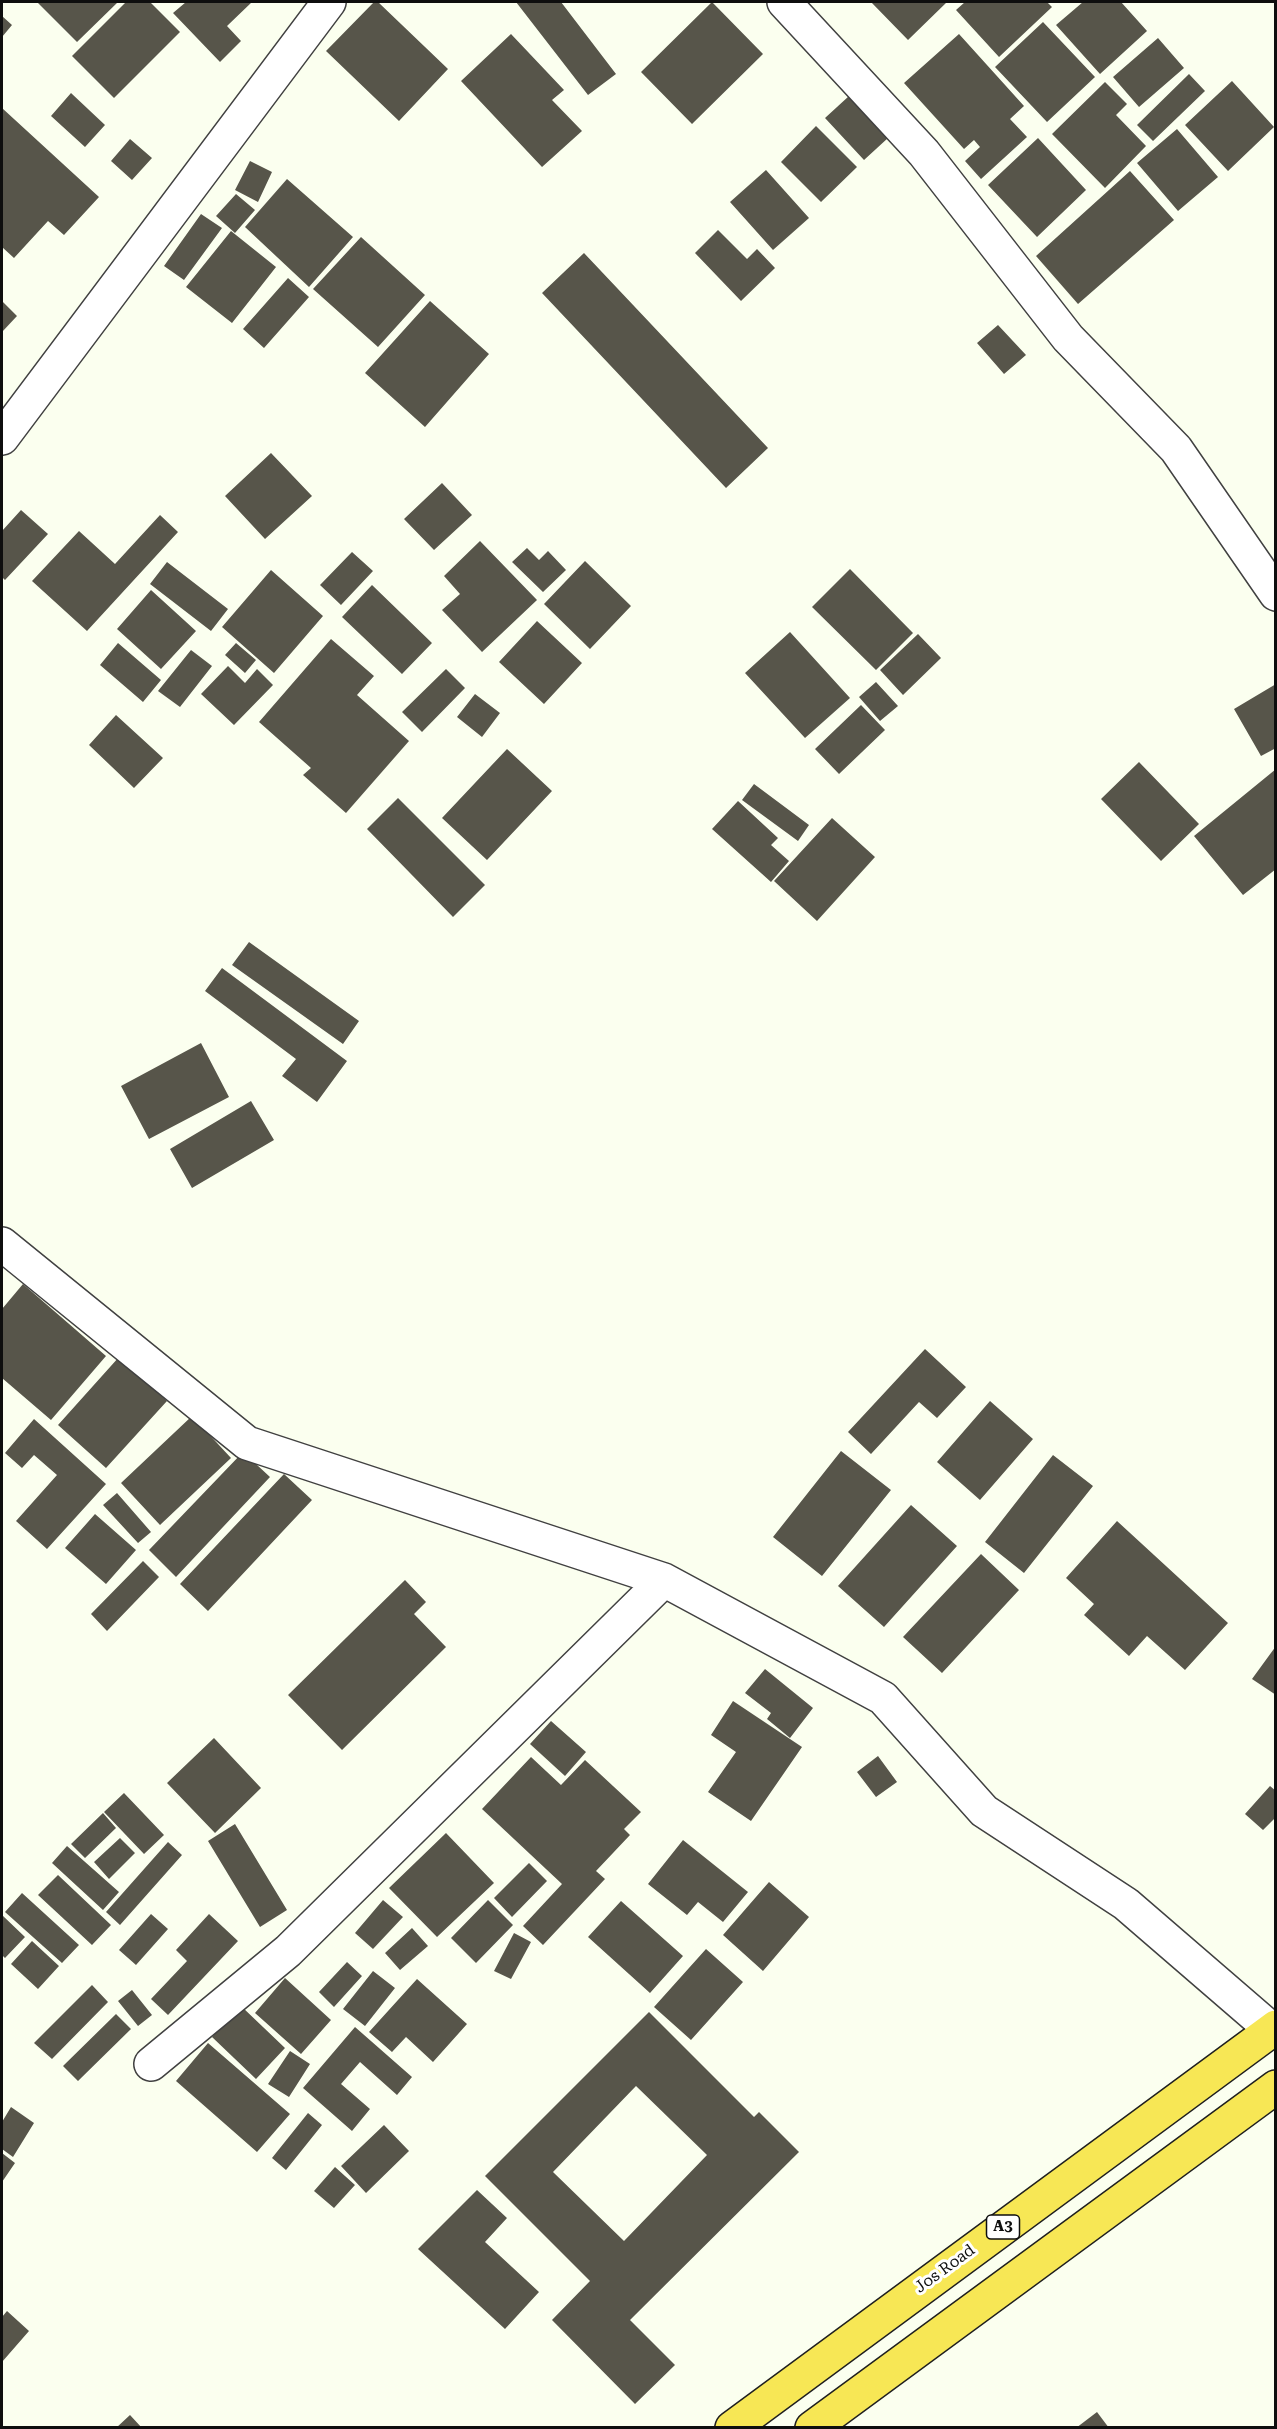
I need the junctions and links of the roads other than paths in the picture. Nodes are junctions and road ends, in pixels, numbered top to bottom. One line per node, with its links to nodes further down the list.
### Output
1 (329, 2): 3 (street)
2 (784, 2): 4 (street)
3 (2, 438)
4 (1275, 594)
5 (2, 1244): 6 (street)
6 (664, 1580): 7 (street); 8 (street)
7 (1274, 2029): 10 (highway, Jos Road / A3)
8 (151, 2064)
9 (1275, 2087): 11 (highway)
10 (732, 2427)
11 (812, 2427)

